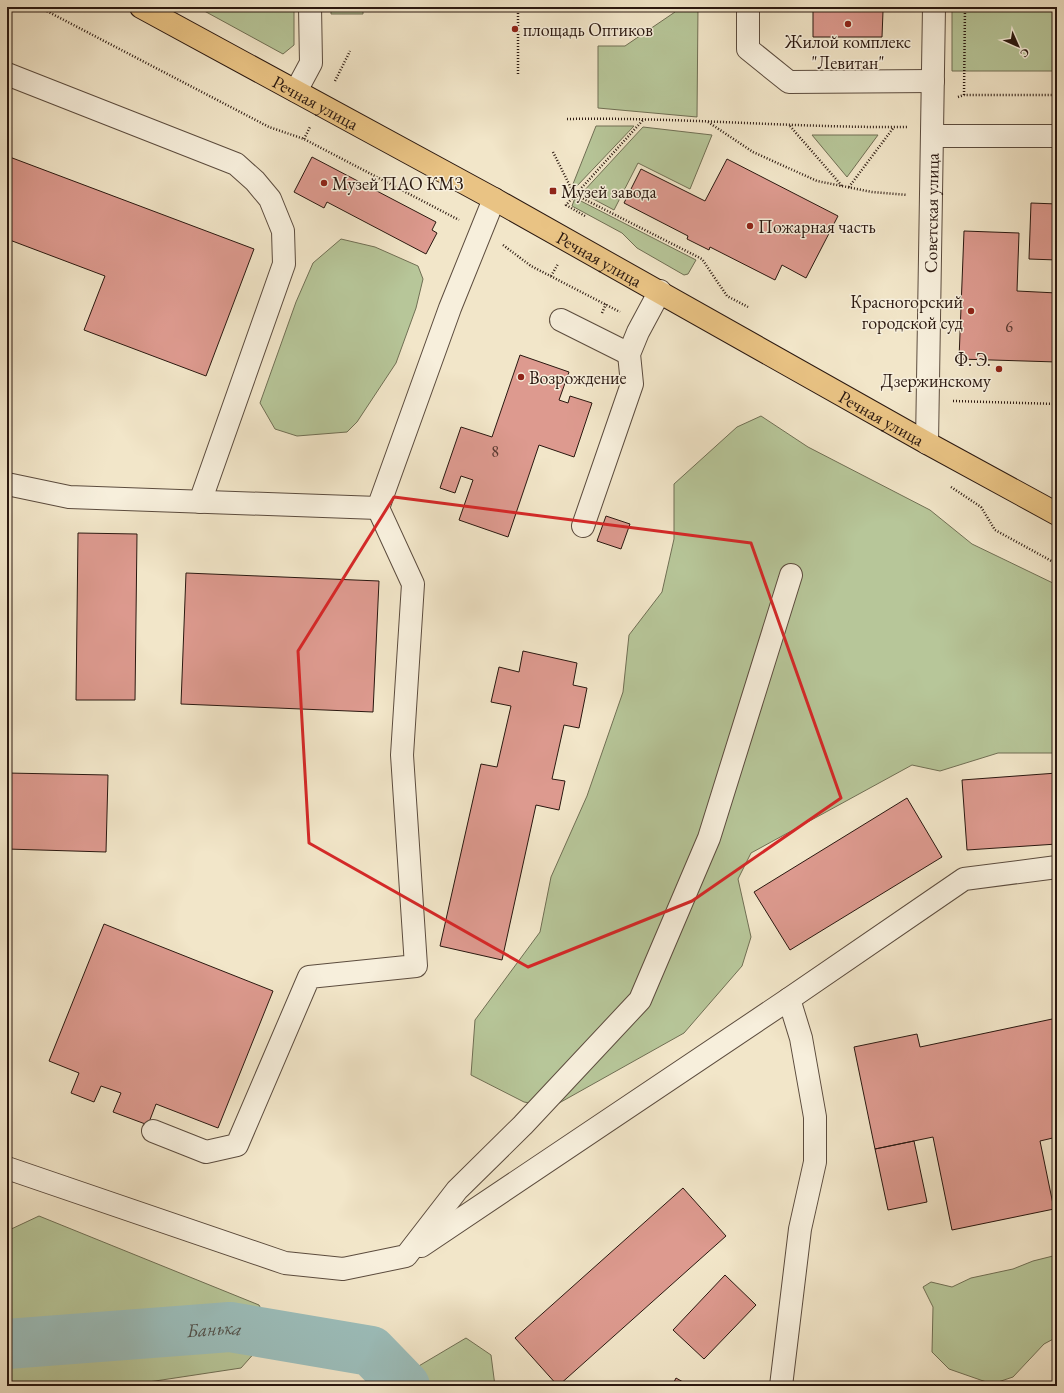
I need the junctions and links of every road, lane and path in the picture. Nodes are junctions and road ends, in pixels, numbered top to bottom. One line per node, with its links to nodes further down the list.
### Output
1 (39, 7): 25 (path)
2 (141, 7): 13 (main road, Речная улица)
3 (310, 7): 13 (street)
4 (518, 7): 10 (path)
5 (748, 7): 12 (street)
6 (934, 7): 12 (street, Советская улица)
7 (965, 7): 14 (path)
8 (350, 51): 11 (path)
9 (7, 74): 46 (street)
10 (518, 74)
11 (335, 81)
12 (933, 81): 23 (street, Советская улица)
13 (296, 91): 31 (main road, Речная улица)
14 (964, 95): 15 (path); 16 (path)
15 (1057, 95)
16 (951, 100)
17 (567, 119): 18 (path)
18 (644, 119): 19 (path); 29 (path)
19 (708, 122): 21 (path); 27 (path)
20 (312, 123): 25 (path)
21 (790, 126): 22 (path); 27 (path)
22 (895, 127): 23 (path); 28 (path)
23 (932, 131): 24 (street); 41 (street, Советская улица)
24 (1057, 136)
25 (304, 139): 33 (path)
26 (553, 152): 29 (path)
27 (842, 187): 28 (path)
28 (849, 188): 30 (path)
29 (574, 194): 32 (path); 37 (path)
30 (909, 195)
31 (494, 199): 33 (street); 36 (main road, Речная улица)
32 (585, 216)
33 (481, 232): 35 (path); 47 (street)
34 (560, 261): 35 (path)
35 (551, 276): 38 (path)
36 (660, 292): 38 (street); 43 (main road, Речная улица)
37 (748, 307)
38 (646, 318): 40 (street)
39 (562, 320): 40 (street)
40 (629, 354): 49 (street)
41 (928, 400): 42 (path); 43 (street, Советская улица)
42 (1057, 404)
43 (926, 443): 48 (main road, Речная улица)
44 (7, 484): 46 (street)
45 (949, 486): 50 (path)
46 (200, 502): 47 (street)
47 (378, 508): 54 (street)
48 (1057, 514)
49 (583, 526)
50 (1057, 564)
51 (791, 575): 56 (street)
52 (1057, 867): 53 (street)
53 (789, 999): 56 (street); 57 (street)
54 (154, 1131)
55 (7, 1168): 56 (street)
56 (406, 1256)
57 (781, 1386)

